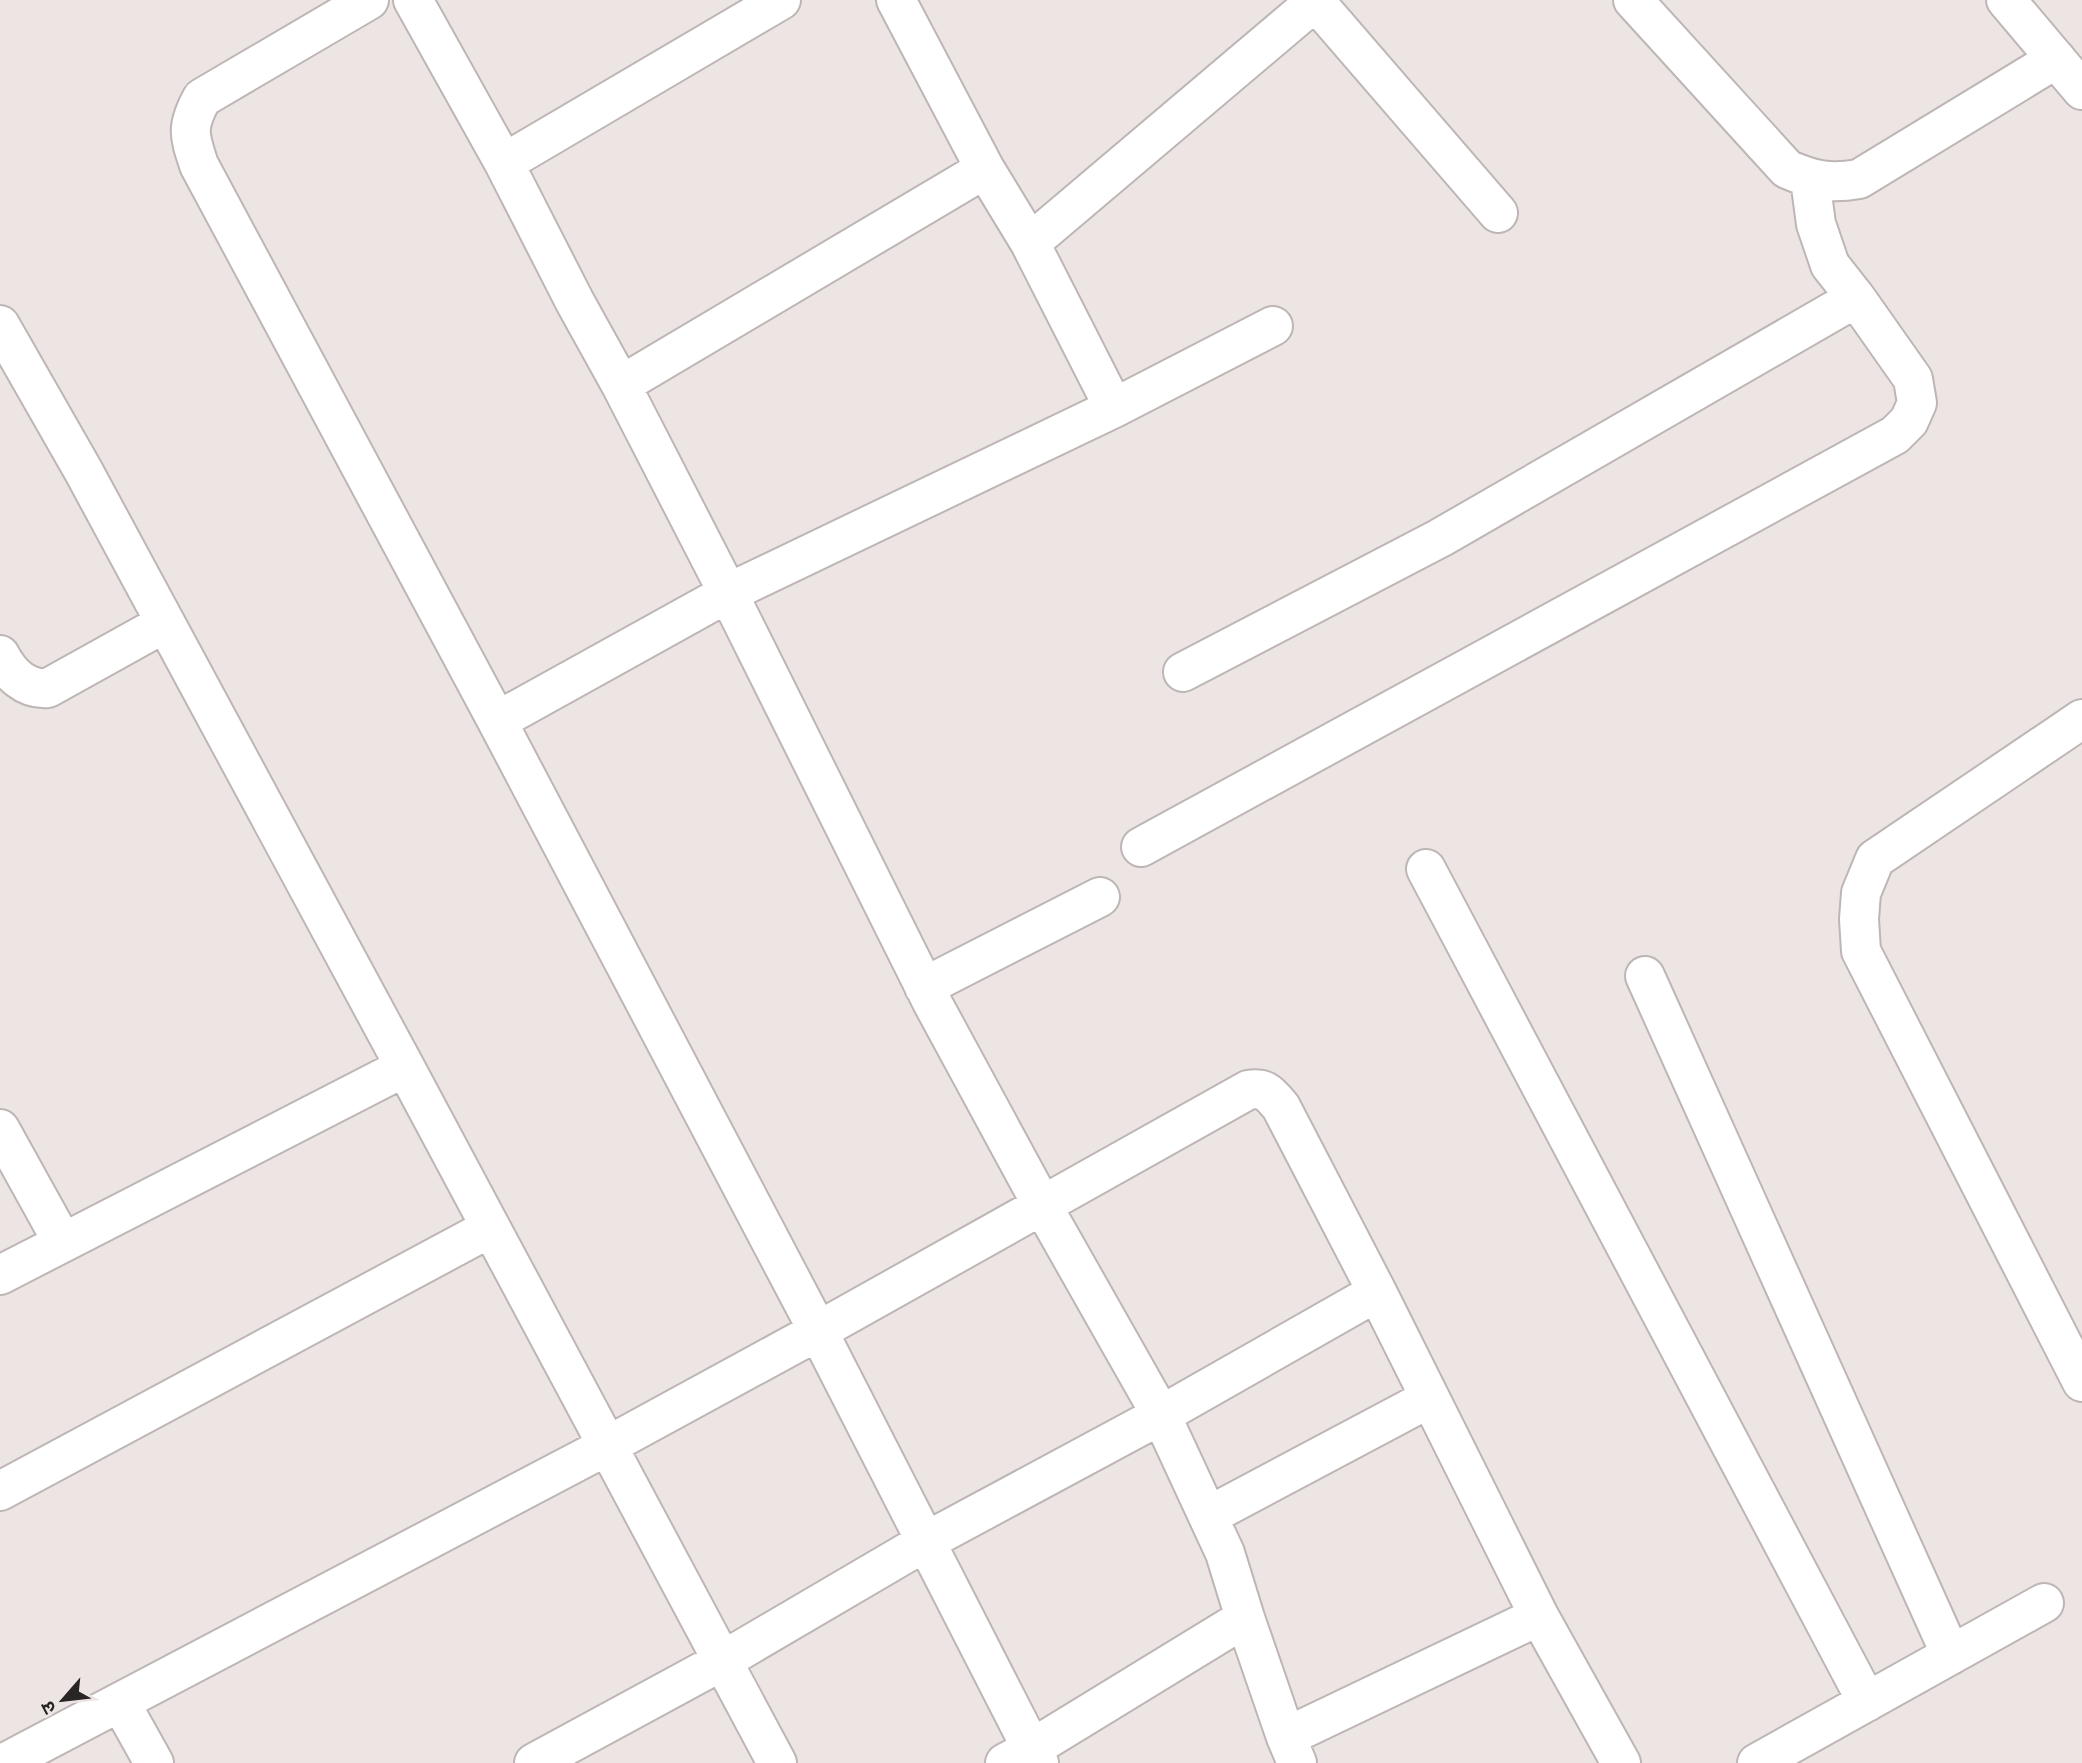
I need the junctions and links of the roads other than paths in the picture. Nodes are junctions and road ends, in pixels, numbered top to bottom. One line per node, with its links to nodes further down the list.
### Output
1 (369, 0): 25 (street)
2 (413, 0): 10 (street)
3 (781, 0): 10 (street)
4 (896, 0): 11 (street)
5 (1316, 0): 13 (street); 14 (street)
6 (1633, 0): 12 (street)
7 (2006, 0): 8 (street)
8 (2056, 59): 9 (street); 12 (street)
9 (2082, 90)
10 (504, 163): 18 (street)
11 (985, 169): 14 (street); 18 (street)
12 (1810, 179): 15 (street)
13 (1498, 213)
14 (1030, 243): 19 (street)
15 (1856, 298): 23 (street); 26 (street)
16 (0, 326): 21 (street)
17 (1273, 326): 19 (street)
18 (621, 386): 20 (street)
19 (1114, 408): 20 (street)
20 (728, 593): 25 (street); 30 (street)
21 (164, 623): 22 (street); 31 (street)
22 (0, 655)
23 (1183, 672)
24 (2082, 719): 39 (street)
25 (497, 721): 38 (street)
26 (1142, 847)
27 (1426, 869): 52 (street)
28 (1100, 897): 30 (street)
29 (1645, 976): 49 (street)
30 (924, 987): 33 (street)
31 (405, 1067): 34 (street); 35 (street)
32 (0, 1129): 35 (street)
33 (1042, 1205): 37 (street); 38 (street); 41 (street)
34 (490, 1227): 42 (street); 43 (street)
35 (62, 1241): 36 (street)
36 (0, 1275)
37 (1377, 1292): 40 (street); 41 (street)
38 (818, 1331): 42 (street); 45 (street)
39 (2082, 1382)
40 (1430, 1398): 44 (street); 47 (street)
41 (1161, 1415): 44 (street); 45 (street)
42 (607, 1446): 50 (street); 51 (street)
43 (0, 1491)
44 (1208, 1516): 48 (street)
45 (925, 1542): 50 (street); 54 (street)
46 (2044, 1603): 49 (street)
47 (1539, 1616): 53 (street); 59 (street)
48 (1245, 1618): 53 (street); 54 (street)
49 (1951, 1655): 52 (street)
50 (722, 1661): 57 (street); 58 (street)
51 (120, 1702): 55 (street); 56 (street)
52 (1867, 1702): 60 (street)
53 (1292, 1750)
54 (1025, 1758)
55 (4, 1763)
56 (153, 1763)
57 (534, 1763)
58 (777, 1763)
59 (1621, 1763)
60 (1757, 1763)

